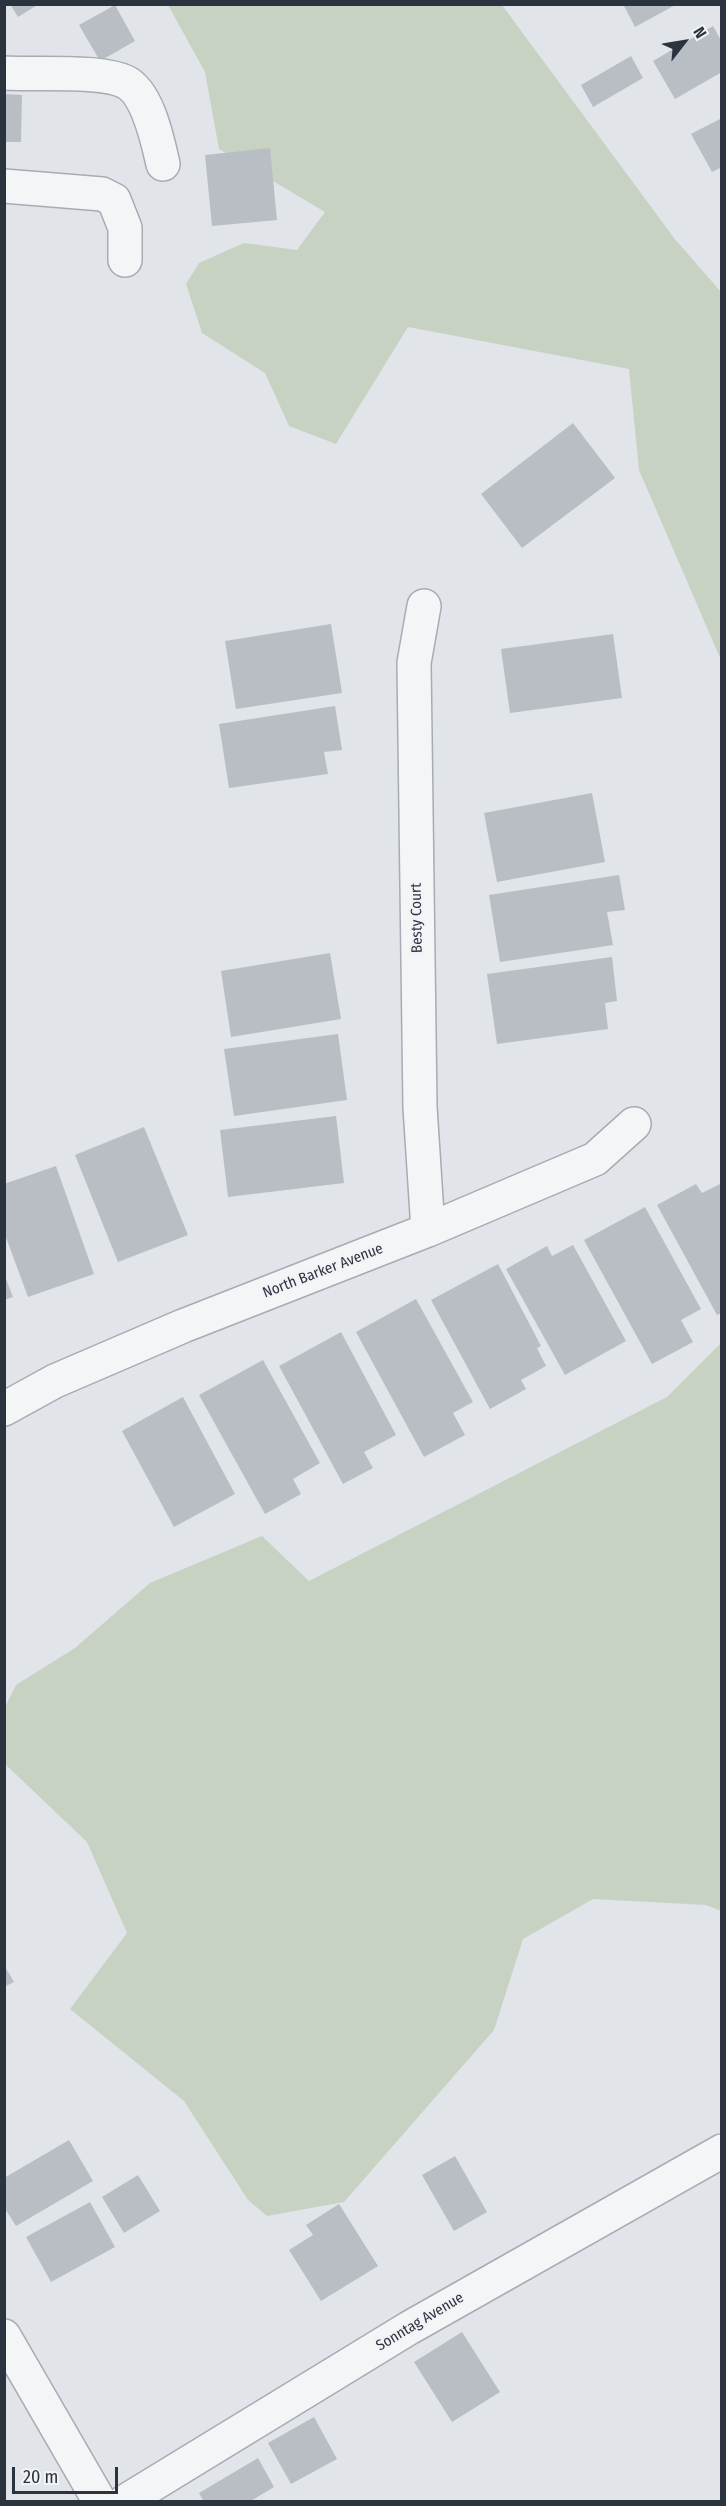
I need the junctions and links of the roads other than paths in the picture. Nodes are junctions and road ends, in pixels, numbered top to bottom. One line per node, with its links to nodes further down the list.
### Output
1 (4, 73): 2 (street)
2 (163, 164)
3 (4, 186): 4 (street)
4 (125, 260)
5 (424, 606): 7 (street, Besty Court)
6 (634, 1124): 7 (street, North Barker Avenue)
7 (428, 1230): 8 (street, North Barker Avenue)
8 (4, 1409)
9 (722, 2151): 12 (street, Sonntag Avenue)
10 (4, 2336): 11 (street)
11 (100, 2502)
12 (124, 2502)

